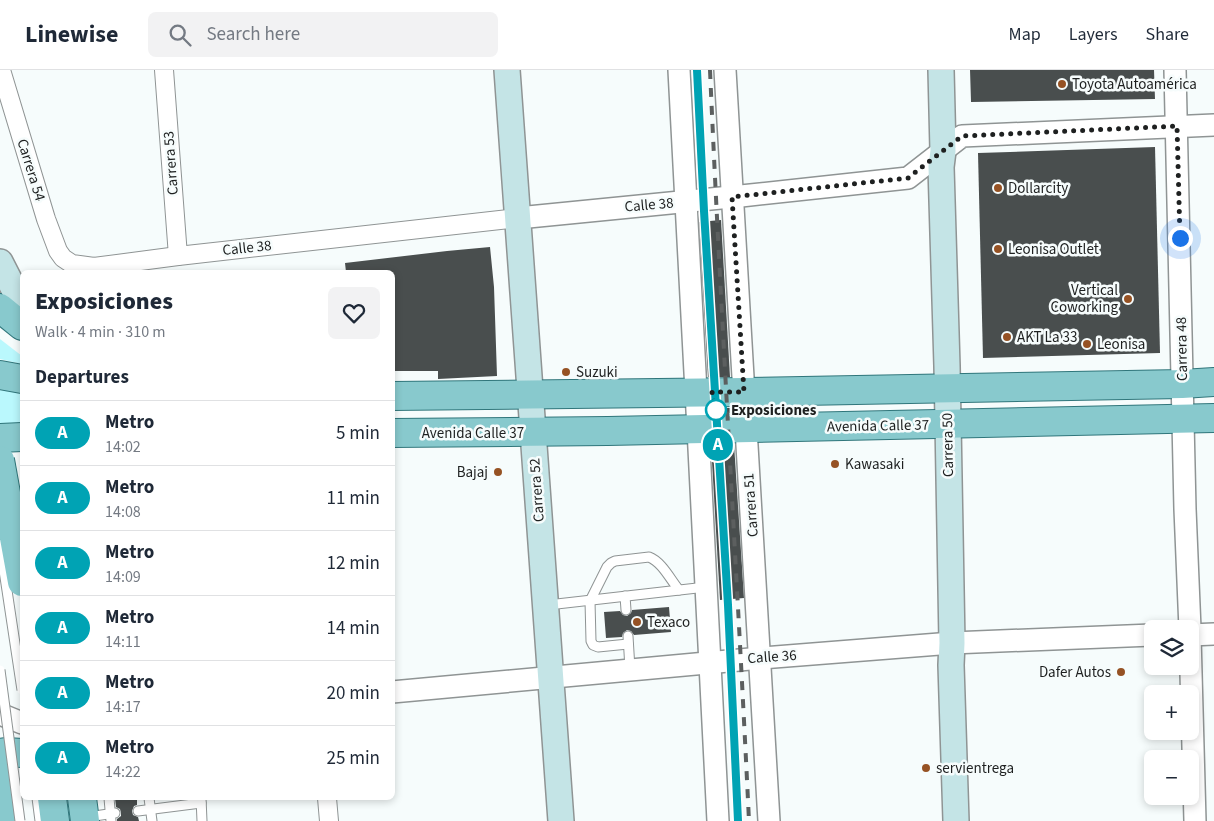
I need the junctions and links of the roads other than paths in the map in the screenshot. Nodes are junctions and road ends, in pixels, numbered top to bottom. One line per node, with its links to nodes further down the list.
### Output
1 (1, 70): 16 (street, Carrera 54)
2 (164, 70): 14 (street, Carrera 53)
3 (507, 70): 13 (main road, Carrera 52)
4 (679, 70): 12 (street)
5 (725, 70): 11 (street, Carrera 51)
6 (940, 70): 10 (main road, Carrera 50)
7 (1175, 70): 9 (street, Carrera 48)
8 (1214, 125): 9 (street, Calle 38)
9 (1177, 126): 10 (street, Calle 38); 23 (street, Carrera 48)
10 (943, 150): 11 (street, Calle 38); 24 (main road, Carrera 50)
11 (732, 197): 12 (street, Calle 38); 26 (street, Carrera 51)
12 (685, 202): 13 (street, Calle 38); 25 (street)
13 (518, 218): 14 (street, Calle 38); 27 (main road, Carrera 52)
14 (178, 256): 16 (street, Calle 38)
15 (0, 262): 17 (main road)
16 (72, 264)
17 (20, 301)
18 (0, 308): 19 (main road)
19 (20, 324)
20 (0, 375): 21 (main road)
21 (20, 379)
22 (1214, 382): 23 (main road)
23 (1182, 384): 24 (main road); 29 (street, Carrera 48)
24 (947, 388): 26 (main road); 31 (main road, Carrera 50)
25 (696, 392): 26 (main road); 27 (main road); 33 (street)
26 (744, 392): 32 (street, Carrera 51)
27 (530, 394): 28 (main road); 34 (main road, Carrera 52)
28 (395, 396)
29 (1184, 418): 30 (main road, Avenida Calle 37); 31 (main road, Avenida Calle 37); 49 (street, Carrera 48)
30 (1214, 418)
31 (948, 424): 32 (main road, Avenida Calle 37); 53 (main road, Carrera 50)
32 (746, 428): 33 (main road, Avenida Calle 37); 54 (street, Carrera 51)
33 (698, 429): 34 (main road, Avenida Calle 37); 43 (street)
34 (532, 432): 35 (main road, Avenida Calle 37); 47 (main road, Carrera 52)
35 (395, 433)
36 (20, 437): 37 (main road)
37 (0, 438)
38 (0, 460): 42 (main road, bridge)
39 (0, 544): 59 (lane, bridge)
40 (20, 561): 41 (main road)
41 (0, 566)
42 (20, 571)
43 (706, 587): 44 (lane); 55 (street)
44 (678, 590): 45 (lane); 46 (lane)
45 (625, 596): 46 (lane); 48 (lane)
46 (590, 600): 47 (lane); 57 (lane)
47 (545, 606): 60 (main road, Carrera 52)
48 (626, 610)
49 (1190, 620)
50 (1214, 634): 52 (street)
51 (1144, 635): 53 (street, Calle 36)
52 (1199, 635)
53 (952, 644): 54 (street, Calle 36); 86 (main road, Carrera 50)
54 (761, 658): 55 (street, Calle 36); 85 (street, Carrera 51)
55 (710, 662): 57 (street, Calle 36); 84 (street)
56 (0, 670): 77 (lane, bridge)
57 (630, 670): 60 (street, Calle 36)
58 (1191, 675): 87 (street)
59 (20, 677)
60 (550, 677): 61 (street, Calle 36); 83 (main road, Carrera 52)
61 (395, 692)
62 (0, 714): 63 (street)
63 (20, 722)
64 (20, 753): 65 (main road)
65 (0, 754)
66 (0, 777): 76 (main road)
67 (37, 800): 78 (lane)
68 (52, 800): 79 (main road)
69 (108, 800): 75 (lane)
70 (149, 800): 73 (lane)
71 (201, 800): 73 (lane); 81 (lane)
72 (327, 800): 82 (street)
73 (150, 810): 74 (lane); 80 (lane)
74 (138, 811)
75 (98, 814)
76 (6, 821)
77 (20, 821)
78 (40, 821)
79 (55, 821)
80 (152, 821)
81 (202, 821)
82 (329, 821)
83 (561, 821)
84 (718, 821)
85 (769, 821)
86 (956, 821)
87 (1195, 821)

